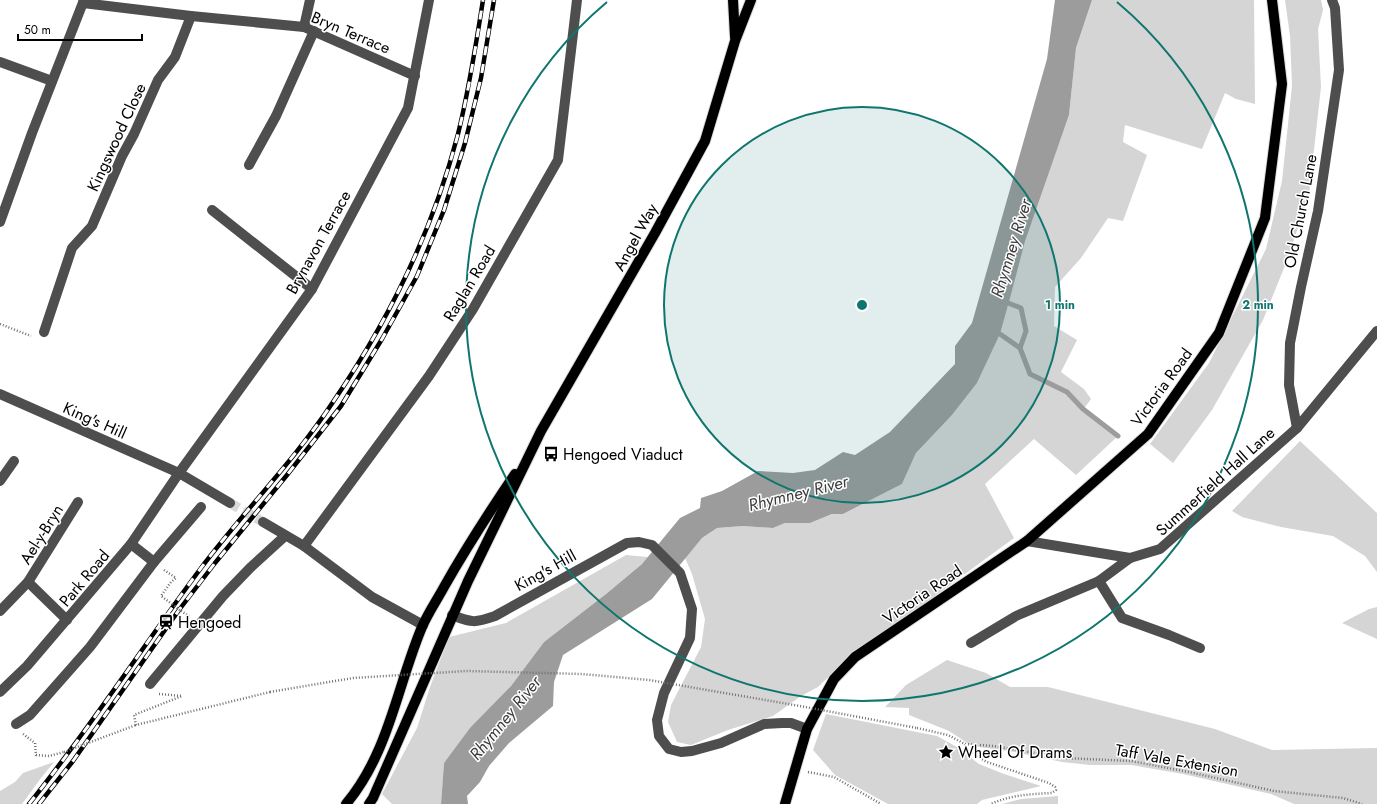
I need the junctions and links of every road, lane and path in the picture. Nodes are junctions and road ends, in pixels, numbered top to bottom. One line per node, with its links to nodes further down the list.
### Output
1 (310, 0): 10 (street)
2 (429, 0): 14 (street, Brynavon Terrace)
3 (577, 0): 36 (street, Raglan Road)
4 (733, 0): 12 (main road, Angel Way)
5 (751, 0): 12 (main road, Angel Way)
6 (1272, 0): 34 (main road, Victoria Road)
7 (1332, 0): 24 (street, Old Church Lane)
8 (84, 1): 9 (street, Bryn Terrace); 15 (street)
9 (190, 16): 10 (street, Bryn Terrace); 22 (street, Kingswood Close)
10 (304, 27): 11 (street, Bryn Terrace)
11 (314, 31): 14 (street, Bryn Terrace); 16 (street)
12 (735, 41): 25 (main road, Angel Way)
13 (0, 62): 15 (street)
14 (415, 76): 19 (street, Brynavon Terrace)
15 (52, 81): 18 (street)
16 (250, 165)
17 (212, 210): 19 (street)
18 (0, 222)
19 (312, 289): 27 (street, Brynavon Terrace)
20 (0, 324): 22 (path)
21 (1377, 331): 24 (street, Summerfield Hall Lane)
22 (44, 332)
23 (0, 394): 27 (street, King's Hill)
24 (1297, 428): 37 (street, Summerfield Hall Lane)
25 (539, 437): 44 (main road); 46 (main road)
26 (14, 461): 28 (street)
27 (178, 473): 30 (street, King's Hill); 35 (street, Park Road)
28 (0, 481)
29 (78, 502): 41 (street, Ael-y-Bryn)
30 (230, 503)
31 (201, 507): 38 (street)
32 (263, 522): 33 (street)
33 (285, 536): 36 (street); 49 (street)
34 (1027, 541): 37 (street, Summerfield Hall Lane); 53 (main road, Victoria Road)
35 (131, 544): 38 (street); 45 (street, Park Road)
36 (304, 546): 46 (street)
37 (1130, 558): 40 (street)
38 (154, 562): 51 (street)
39 (176, 578): 43 (path, bridge)
40 (1099, 581): 47 (street); 48 (street)
41 (28, 582): 42 (street, Ael-y-Bryn); 45 (street, Ael-y-Bryn)
42 (0, 611)
43 (181, 611)
44 (452, 615): 53 (street, King's Hill); 57 (main road)
45 (68, 620): 50 (street, Park Road)
46 (423, 625): 56 (main road)
47 (971, 643)
48 (1200, 648)
49 (150, 684): 52 (path)
50 (0, 692)
51 (16, 724): 52 (path, Taff Vale Extension, bridge)
52 (136, 725): 54 (path, Taff Vale Extension, bridge)
53 (807, 729): 55 (main road, Victoria Road)
54 (965, 744): 60 (path); 61 (path, Taff Vale Extension)
55 (795, 770): 58 (main road, Victoria Road); 59 (path)
56 (346, 804)
57 (369, 804)
58 (785, 804)
59 (881, 804)
60 (991, 804)
61 (1362, 804)

